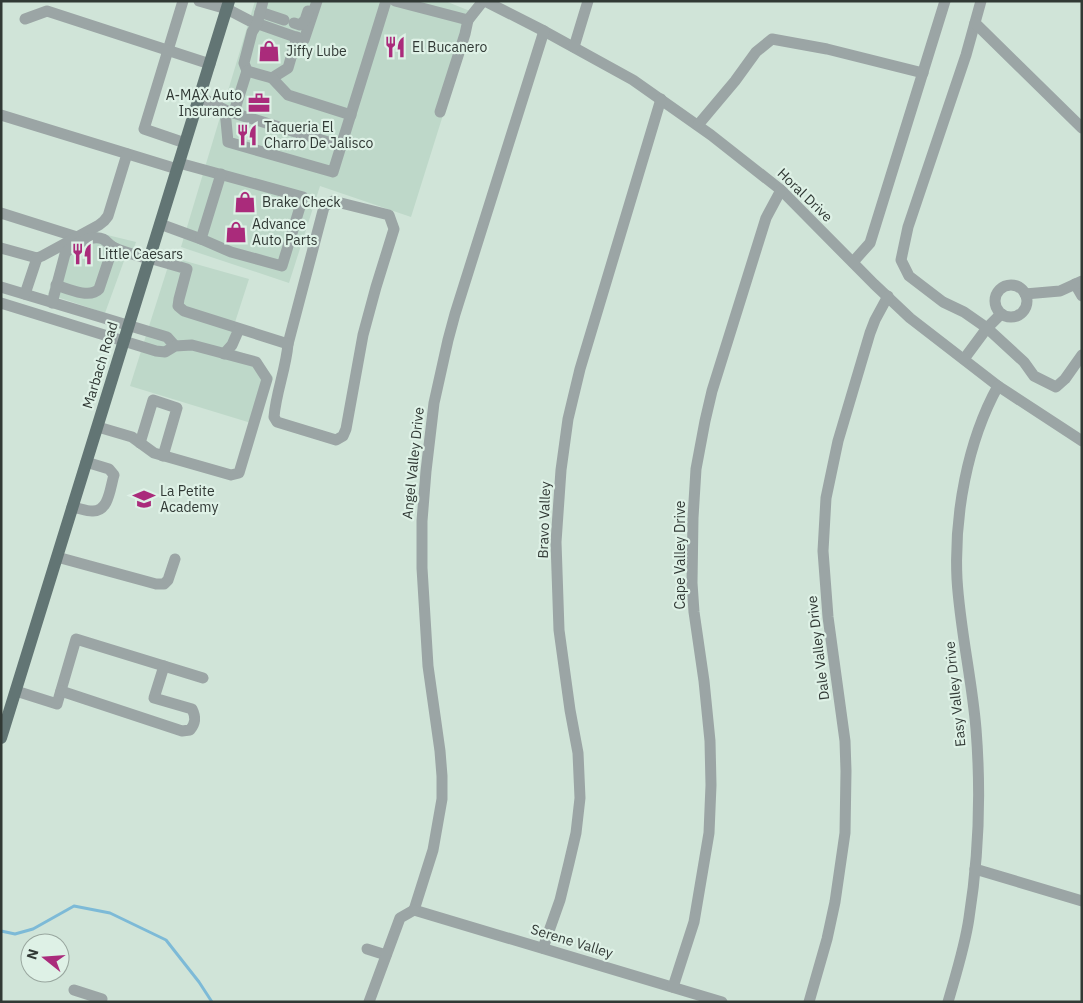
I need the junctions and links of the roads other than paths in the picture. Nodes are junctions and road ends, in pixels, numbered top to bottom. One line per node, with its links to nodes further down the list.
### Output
1 (183, 1): 20 (street)
2 (199, 1): 11 (street)
3 (312, 1): 13 (street)
4 (316, 1): 18 (street)
5 (386, 1): 30 (street)
6 (395, 1): 15 (street)
7 (484, 1): 12 (street, Horal Drive); 15 (street)
8 (588, 1): 19 (street)
9 (945, 1): 23 (street)
10 (980, 1): 16 (street)
11 (228, 5): 13 (street); 21 (main road, Marbach Road)
12 (509, 7): 17 (street, Horal Drive)
13 (260, 12): 18 (street); 22 (street)
14 (25, 19): 20 (street)
15 (468, 20): 28 (street)
16 (975, 23): 32 (street); 60 (street)
17 (544, 31): 19 (street, Horal Drive); 83 (street, Angel Valley Drive)
18 (297, 37): 24 (street)
19 (574, 47): 26 (street, Horal Drive)
20 (168, 50): 21 (street); 33 (street)
21 (210, 64): 25 (main road, Marbach Road)
22 (247, 71): 24 (street); 27 (street)
23 (923, 73): 31 (street); 47 (street)
24 (272, 78): 30 (street)
25 (200, 97): 27 (street); 33 (main road, Marbach Road)
26 (661, 99): 31 (street, Horal Drive); 84 (street, Bravo Valley)
27 (230, 111): 34 (street); 34 (street)
28 (440, 112)
29 (1, 115): 35 (street)
30 (351, 115): 34 (street)
31 (698, 125): 38 (street, Horal Drive)
32 (1082, 128)
33 (185, 143): 36 (main road, Marbach Road)
34 (341, 146)
35 (127, 154): 36 (street); 41 (street)
36 (178, 166): 37 (street); 40 (main road, Marbach Road)
37 (221, 174): 42 (street); 42 (street)
38 (781, 190): 47 (street, Horal Drive); 87 (street, Cape Valley Drive)
39 (1, 213): 41 (street)
40 (160, 224): 42 (street); 46 (main road, Marbach Road)
41 (77, 237): 45 (street)
42 (202, 239)
43 (113, 247): 46 (street); 49 (street); 49 (street)
44 (1, 248): 45 (street)
45 (37, 258): 51 (street)
46 (149, 258): 58 (main road, Marbach Road); 59 (street)
47 (853, 262): 53 (street, Horal Drive)
48 (1079, 282): 52 (street); 54 (street)
49 (56, 285): 55 (street)
50 (1, 287): 51 (street)
51 (25, 294): 55 (street)
52 (1026, 294): 57 (street); 57 (street)
53 (888, 296): 66 (street, Horal Drive); 92 (street, Dale Valley Drive)
54 (1082, 296)
55 (52, 302): 58 (street)
56 (1, 303): 61 (street)
57 (1001, 314): 60 (street)
58 (128, 326): 61 (main road, Marbach Road); 63 (street)
59 (239, 328): 62 (street); 64 (street)
60 (988, 328): 65 (street); 66 (street)
61 (123, 342): 63 (street); 68 (main road, Marbach Road)
62 (288, 344): 62 (street)
63 (175, 346): 64 (street)
64 (224, 354): 71 (street)
65 (1082, 355)
66 (964, 359): 67 (street, Horal Drive)
67 (998, 386): 69 (street, Horal Drive); 81 (street, Easy Valley Drive)
68 (98, 427): 70 (street); 72 (main road, Marbach Road)
69 (1082, 441)
70 (140, 443): 71 (street); 71 (street)
71 (163, 456)
72 (86, 462): 73 (main road, Marbach Road); 73 (street)
73 (72, 507): 74 (main road, Marbach Road)
74 (57, 557): 75 (street); 78 (main road, Marbach Road)
75 (175, 559)
76 (164, 666): 77 (street); 79 (street); 79 (street)
77 (203, 678)
78 (16, 691): 79 (street); 80 (main road, Marbach Road)
79 (61, 691)
80 (1, 738)
81 (975, 869): 82 (street); 93 (street, Easy Valley Drive)
82 (1082, 901)
83 (414, 910): 84 (street, Serene Valley); 86 (street)
84 (543, 948): 87 (street, Serene Valley)
85 (368, 949): 86 (street)
86 (386, 955): 90 (street)
87 (673, 988): 91 (street, Serene Valley)
88 (74, 990): 89 (street)
89 (101, 1002)
90 (369, 1002)
91 (722, 1002)
92 (809, 1002)
93 (948, 1002)

